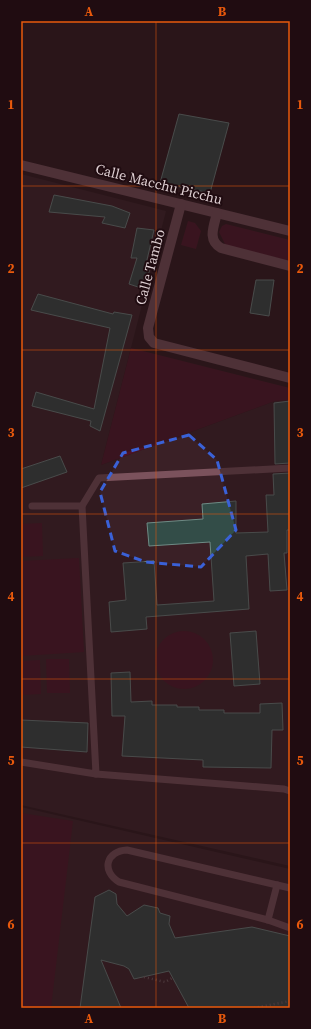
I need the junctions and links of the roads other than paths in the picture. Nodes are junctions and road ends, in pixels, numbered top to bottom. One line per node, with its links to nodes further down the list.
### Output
1 (21, 165): 2 (street, Calle Macchu Picchu)
2 (181, 204): 3 (street, Calle Macchu Picchu); 6 (street, Calle Tambo)
3 (217, 213): 4 (street, Calle Macchu Picchu); 5 (street)
4 (290, 231)
5 (290, 266)
6 (290, 378)
7 (290, 468): 9 (lane)
8 (32, 506): 9 (lane)
9 (82, 506): 11 (lane)
10 (21, 762): 11 (lane)
11 (96, 774): 12 (lane)
12 (290, 791)
13 (277, 885): 14 (lane); 15 (lane); 15 (lane)
14 (290, 888)
15 (268, 920): 16 (lane)
16 (290, 928)

